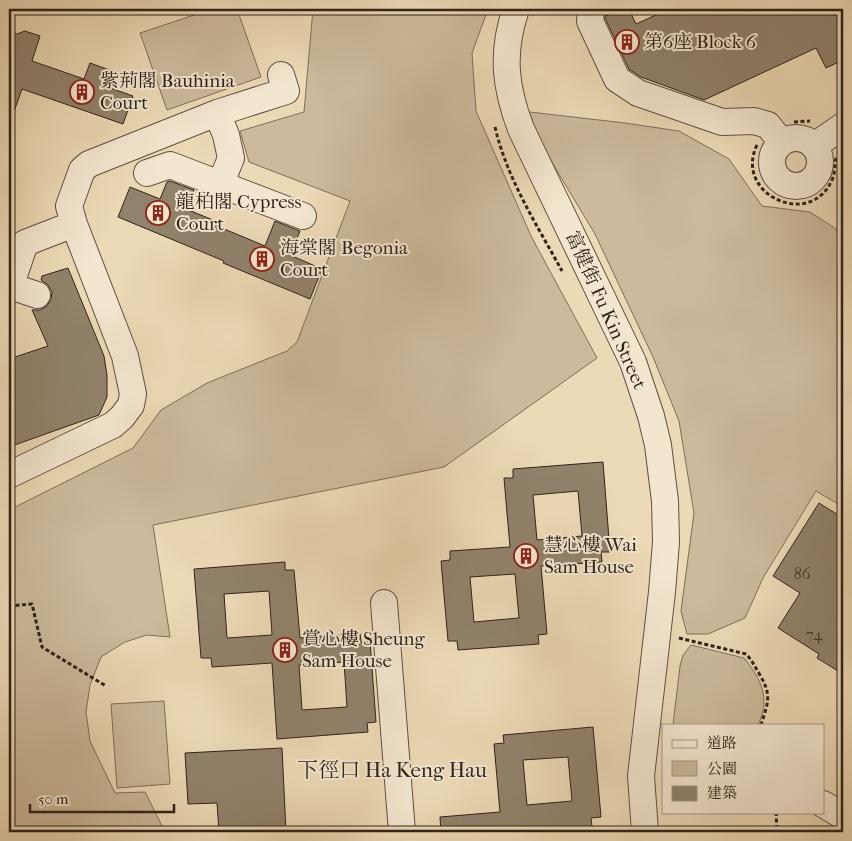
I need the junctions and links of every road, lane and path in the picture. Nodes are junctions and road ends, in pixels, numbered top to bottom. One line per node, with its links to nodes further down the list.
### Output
1 (516, 9): 22 (street, 富健街 Fu Kin Street)
2 (591, 9): 7 (street)
3 (281, 75): 4 (street)
4 (217, 113): 10 (street); 11 (street)
5 (493, 121): 13 (path)
6 (843, 126): 8 (street)
7 (782, 143): 8 (street); 8 (street)
8 (814, 146)
9 (147, 173): 10 (street)
10 (220, 185): 12 (street)
11 (72, 215): 14 (street); 16 (street)
12 (303, 216)
13 (566, 278)
14 (9, 288): 15 (street)
15 (37, 295)
16 (9, 475)
17 (384, 603): 26 (street)
18 (9, 606): 20 (path)
19 (673, 637): 21 (path)
20 (106, 686)
21 (760, 724)
22 (652, 776): 27 (street, 富健街 Fu Kin Street)
23 (824, 805): 25 (street)
24 (776, 814): 28 (path)
25 (843, 816)
26 (402, 832)
27 (644, 832)
28 (777, 832)

